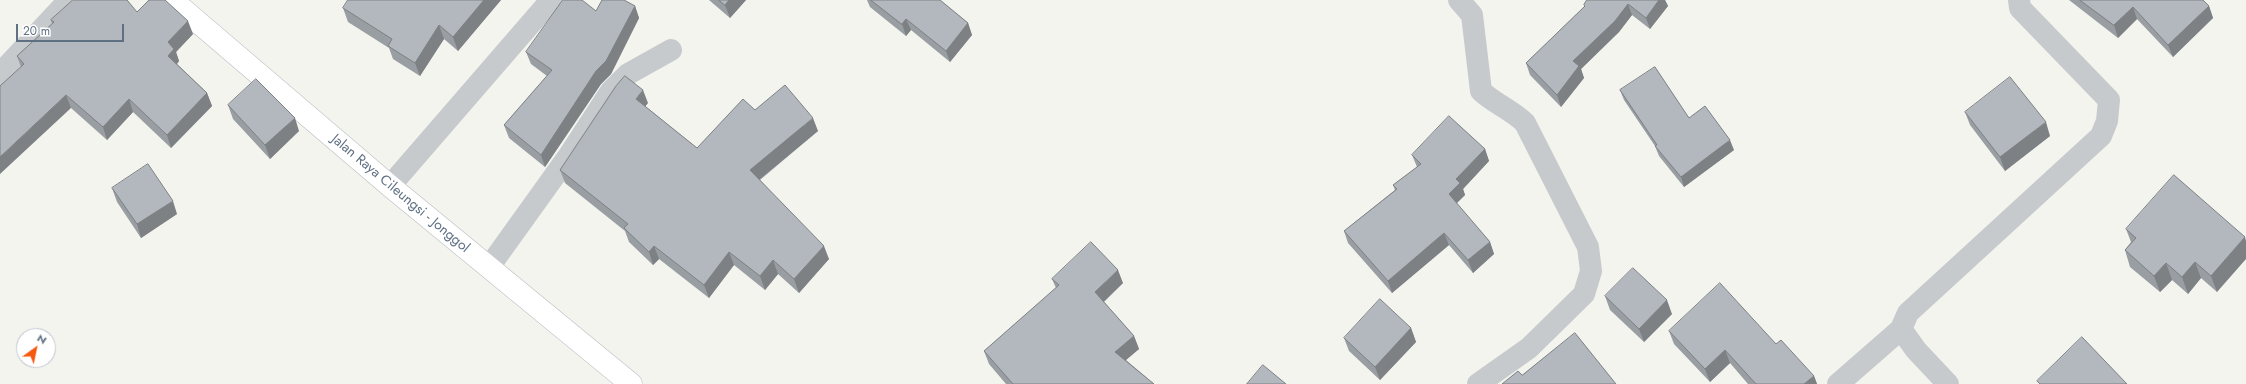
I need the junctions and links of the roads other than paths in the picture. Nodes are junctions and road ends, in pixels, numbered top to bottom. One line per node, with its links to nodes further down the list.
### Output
1 (69, 0): 7 (street)
2 (172, 0): 8 (main road, Jalan Raya Cileungsi - Jonggol)
3 (551, 0): 8 (street)
4 (1459, 0): 12 (street)
5 (2019, 0): 10 (street)
6 (671, 50): 9 (street)
7 (0, 74)
8 (390, 186): 9 (main road, Jalan Raya Cileungsi - Jonggol)
9 (489, 267): 11 (main road, Jalan Raya Cileungsi - Jonggol)
10 (1901, 330): 13 (street); 14 (street)
11 (631, 384)
12 (1478, 384)
13 (1838, 384)
14 (1948, 384)

